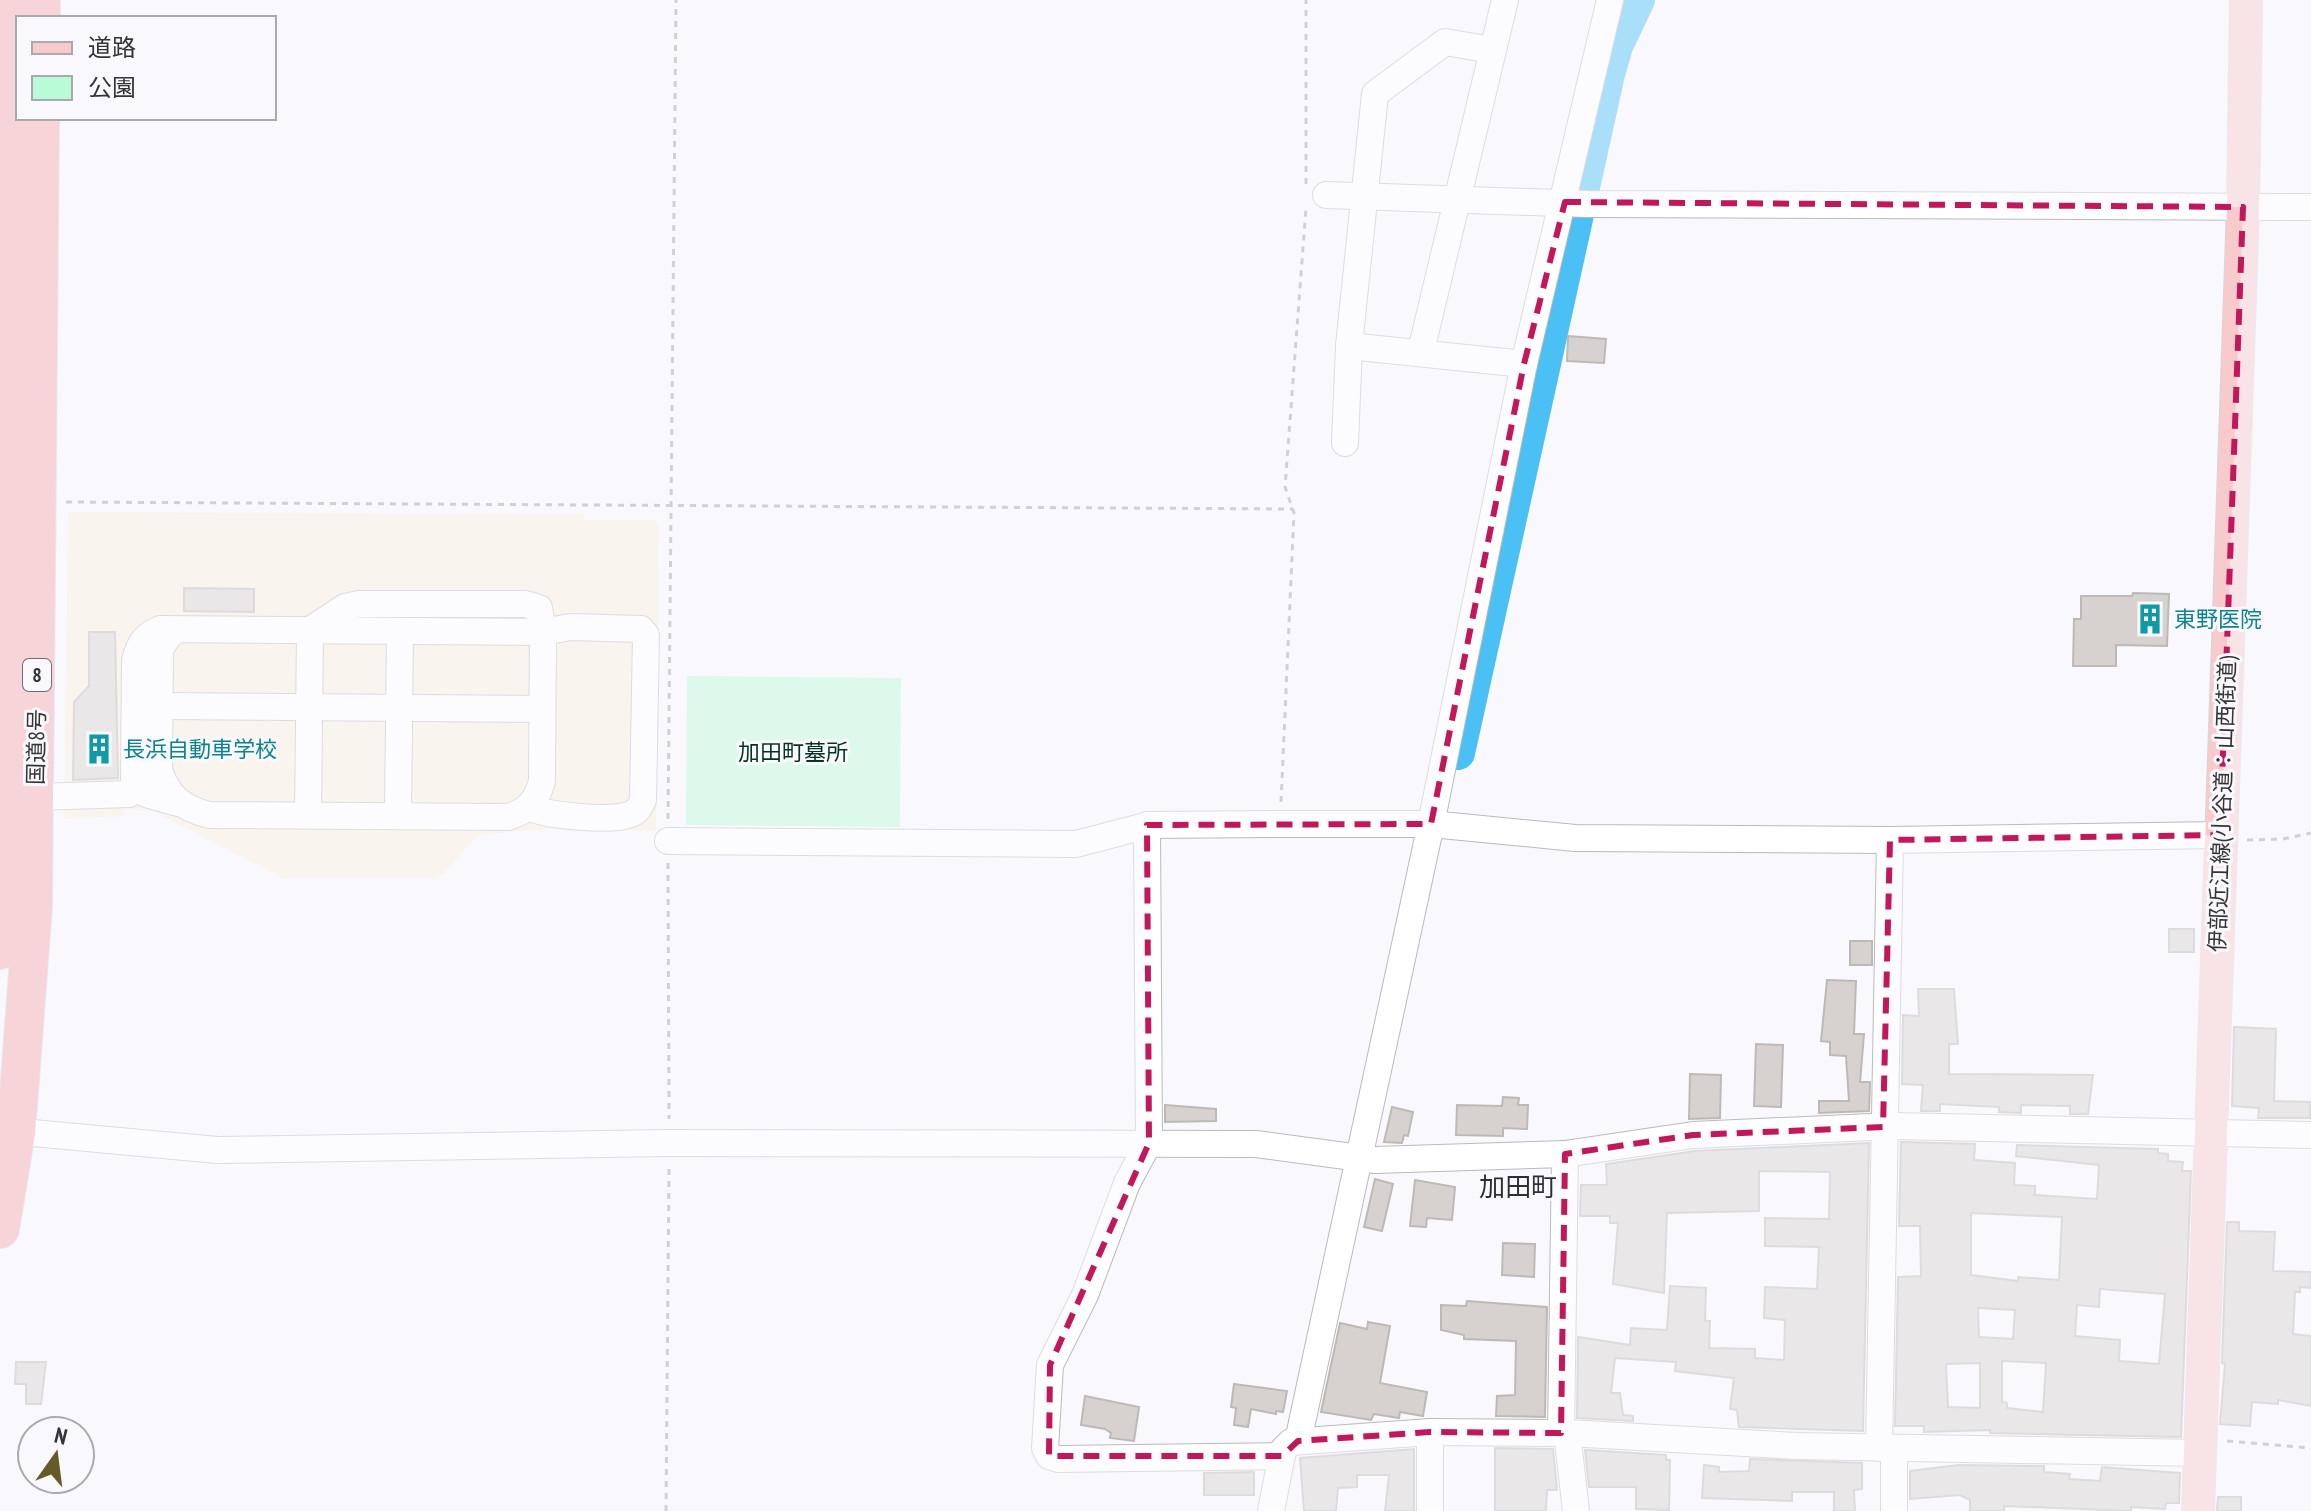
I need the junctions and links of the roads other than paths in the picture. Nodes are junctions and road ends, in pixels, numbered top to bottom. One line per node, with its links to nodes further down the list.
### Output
1 (11, 0): 36 (highway, 国道8号 / 8)
2 (1505, 0): 5 (street)
3 (1610, 0): 10 (street)
4 (2246, 0): 11 (main road, 伊部近江線(小谷道：山西街道))
5 (1492, 50): 8 (street); 9 (street)
6 (40, 120): 26 (highway, 国道8号 / 8)
7 (1313, 193): 8 (street)
8 (1363, 197): 9 (street); 13 (street)
9 (1460, 199): 10 (street); 14 (street)
10 (1575, 203): 11 (street); 15 (street)
11 (2243, 207): 12 (street); 33 (main road, 伊部近江線(小谷道：山西街道))
12 (2311, 207)
13 (1349, 346): 14 (street); 16 (street)
14 (1421, 351): 15 (street)
15 (1524, 364): 32 (street)
16 (1345, 443)
17 (178, 630): 18 (street); 21 (street); 25 (street)
18 (310, 630): 19 (street); 20 (street); 22 (street)
19 (400, 631): 20 (street); 23 (street)
20 (543, 632): 24 (street); 28 (street)
21 (159, 706): 22 (street); 27 (street)
22 (309, 707): 23 (street); 29 (street)
23 (399, 708): 24 (street); 30 (street)
24 (542, 709): 28 (street)
25 (137, 786): 26 (street); 27 (street)
26 (36, 797): 38 (highway, 国道8号 / 8)
27 (178, 803): 29 (street)
28 (529, 807): 30 (street)
29 (308, 815): 30 (street)
30 (398, 816)
31 (1147, 825): 32 (street); 35 (street); 41 (street)
32 (1438, 825): 34 (street); 43 (street)
33 (2220, 835): 34 (street); 39 (main road, 伊部近江線(小谷道：山西街道))
34 (1890, 840): 37 (street)
35 (668, 841)
36 (0, 950)
37 (1883, 1127): 39 (street); 42 (street); 48 (street)
38 (8, 1131): 41 (street); 44 (highway, 国道8号 / 8)
39 (2213, 1135): 40 (street); 49 (main road, 伊部近江線(小谷道：山西街道))
40 (2311, 1135)
41 (1148, 1144): 43 (street); 47 (street)
42 (1565, 1154): 43 (street); 46 (street)
43 (1364, 1158): 47 (street)
44 (0, 1229)
45 (1430, 1432): 46 (street); 47 (street); 51 (street)
46 (1564, 1433): 48 (street); 52 (street)
47 (1290, 1448): 50 (street)
48 (1886, 1448): 49 (street); 53 (street)
49 (2207, 1455): 54 (main road, 伊部近江線(小谷道：山西街道))
50 (1271, 1511)
51 (1430, 1511)
52 (1576, 1511)
53 (1894, 1511)
54 (2198, 1511)

